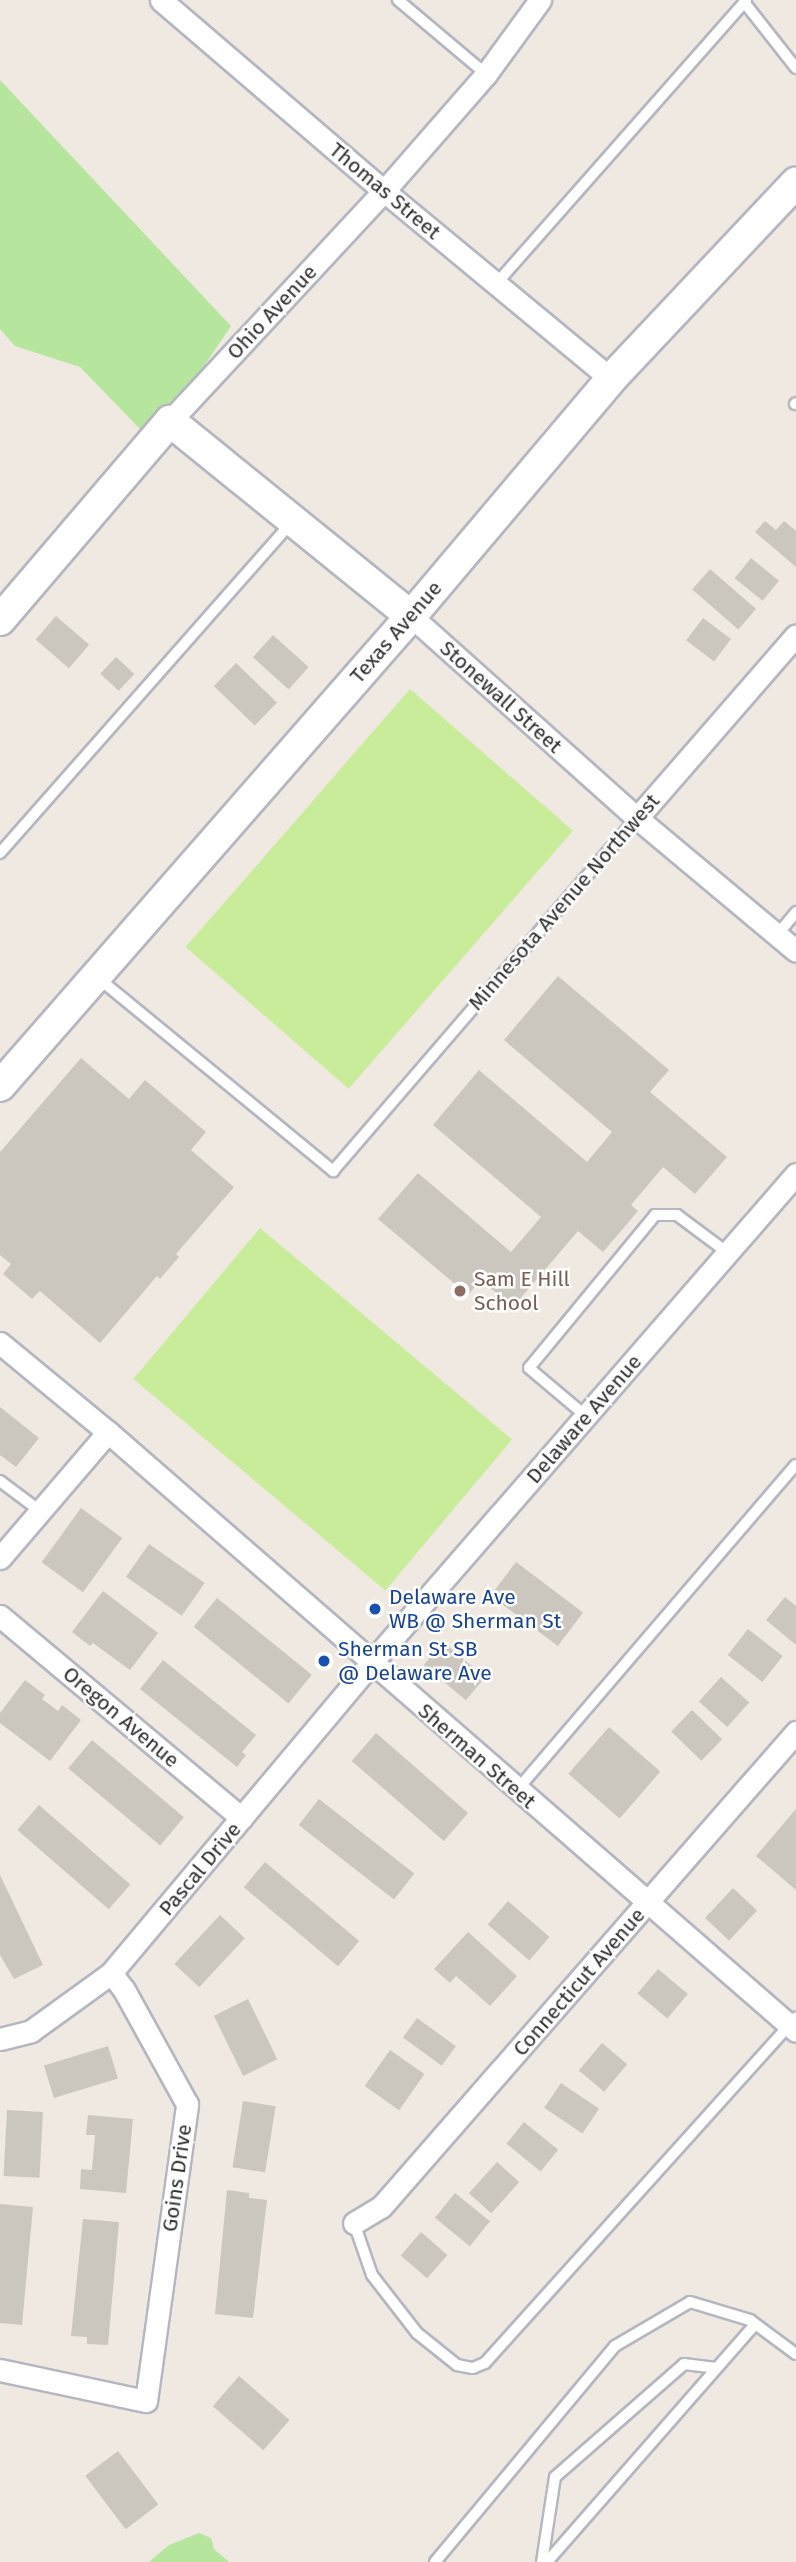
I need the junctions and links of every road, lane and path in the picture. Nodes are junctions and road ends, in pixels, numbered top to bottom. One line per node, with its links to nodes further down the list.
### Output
1 (161, 0): 8 (street, Thomas Street)
2 (398, 0): 6 (lane)
3 (540, 0): 6 (street, Ohio Avenue)
4 (745, 1): 5 (lane); 9 (lane)
5 (796, 68)
6 (486, 74): 8 (street, Ohio Avenue)
7 (796, 183): 10 (street, Texas Avenue)
8 (384, 191): 9 (street, Thomas Street); 11 (street, Ohio Avenue)
9 (496, 284): 10 (street, Thomas Street)
10 (611, 379): 13 (street, Texas Avenue)
11 (170, 421): 12 (street, Stonewall Street); 14 (street, Ohio Avenue)
12 (292, 521): 13 (street, Stonewall Street); 17 (lane)
13 (411, 616): 16 (street, Stonewall Street); 21 (street, Texas Avenue)
14 (0, 620)
15 (796, 635): 16 (street, Minnesota Avenue Northwest)
16 (637, 818): 19 (street, Stonewall Street); 21 (lane, Minnesota Avenue Northwest)
17 (0, 853)
18 (796, 912): 19 (lane)
19 (777, 935): 20 (street, Stonewall Street)
20 (796, 951)
21 (95, 975): 22 (street, Texas Avenue)
22 (0, 1086)
23 (796, 1174): 24 (street, Delaware Avenue)
24 (728, 1253): 26 (street, Delaware Avenue); 26 (lane)
25 (0, 1343): 27 (street, Sherman Street)
26 (587, 1417): 33 (street, Delaware Avenue)
27 (108, 1432): 30 (street); 33 (street, Sherman Street)
28 (796, 1465): 35 (lane)
29 (0, 1480): 30 (lane)
30 (40, 1511): 31 (street)
31 (0, 1558)
32 (0, 1616): 36 (street, Oregon Avenue)
33 (372, 1663): 35 (street, Sherman Street); 36 (street, Pascal Drive)
34 (796, 1732): 37 (street, Connecticut Avenue)
35 (517, 1790): 37 (street, Sherman Street)
36 (242, 1818): 38 (street, Pascal Drive)
37 (648, 1905): 39 (street, Sherman Street); 41 (street, Connecticut Avenue)
38 (111, 1973): 40 (street, Pascal Drive); 45 (street, Goins Drive)
39 (794, 2024): 41 (lane)
40 (0, 2039)
41 (354, 2223)
42 (755, 2324): 43 (lane); 44 (lane); 46 (lane)
43 (796, 2354)
44 (716, 2368): 47 (lane); 47 (lane)
45 (0, 2370)
46 (435, 2562)
47 (545, 2562)

